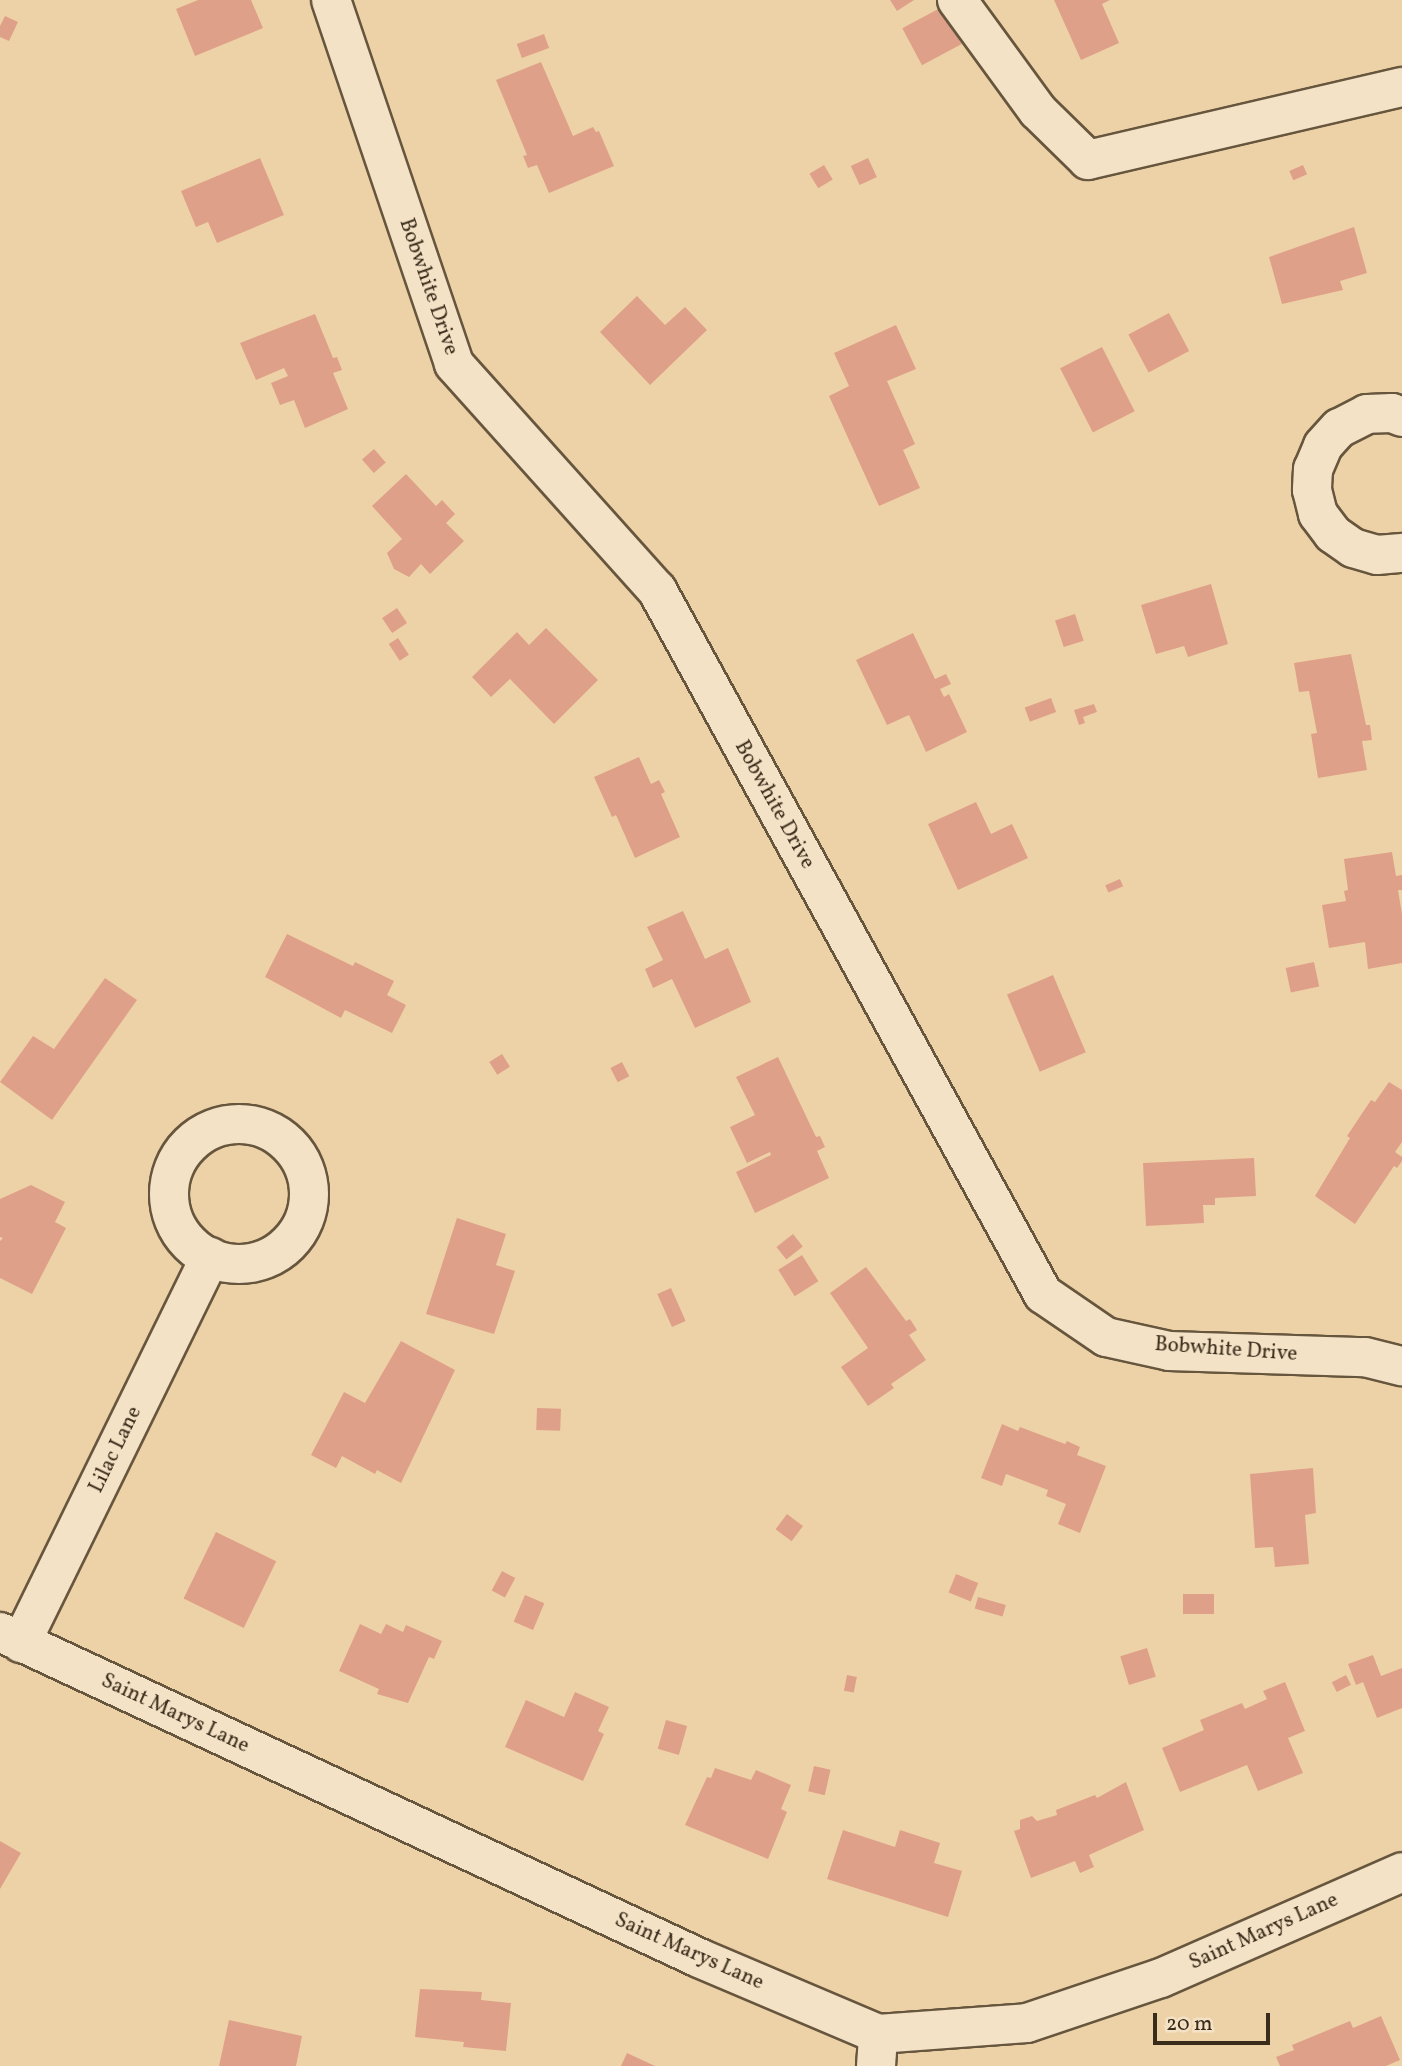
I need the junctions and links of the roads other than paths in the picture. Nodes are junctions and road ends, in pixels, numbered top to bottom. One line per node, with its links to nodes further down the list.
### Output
1 (331, 0): 7 (street, Bobwhite Drive)
2 (957, 0): 3 (street)
3 (1402, 87)
4 (1402, 417): 5 (street)
5 (1402, 553)
6 (210, 1257): 8 (street, Lilac Lane)
7 (1402, 1366)
8 (11, 1637): 10 (street, Saint Marys Lane)
9 (1402, 1872): 10 (street, Saint Marys Lane)
10 (877, 2050)

